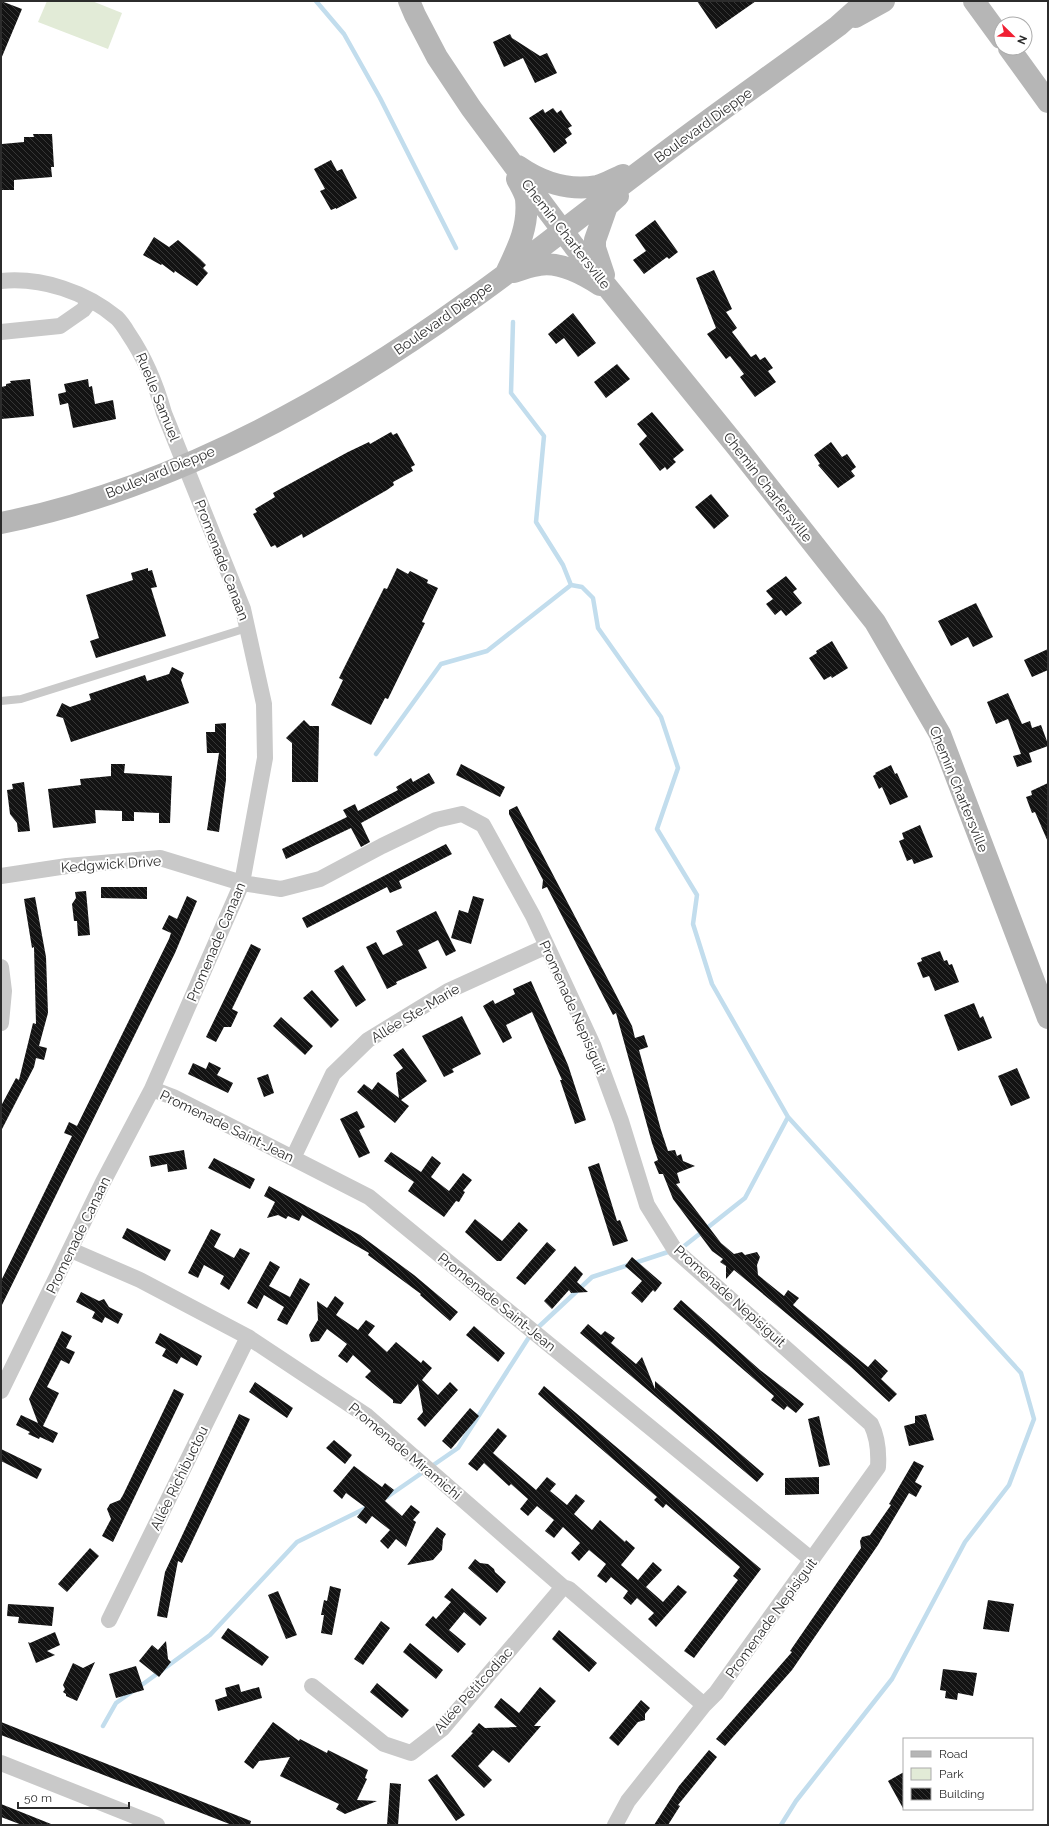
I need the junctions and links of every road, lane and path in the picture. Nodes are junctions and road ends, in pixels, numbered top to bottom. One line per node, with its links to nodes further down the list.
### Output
1 (409, 1): 9 (main road, Chemin Chartersville)
2 (866, 1): 5 (main road, Boulevard Dieppe)
3 (884, 1): 5 (main road, Boulevard Dieppe)
4 (974, 1): 6 (main road)
5 (838, 26): 10 (main road, Boulevard Dieppe)
6 (993, 27)
7 (1014, 56): 8 (main road)
8 (1048, 102)
9 (509, 159): 10 (main road); 11 (main road, Chemin Chartersville); 12 (main road)
10 (653, 161): 11 (main road, Boulevard Dieppe); 14 (main road)
11 (563, 231): 12 (main road, Boulevard Dieppe); 14 (main road, Chemin Chartersville)
12 (505, 274): 14 (main road); 17 (main road, Boulevard Dieppe)
13 (1, 281): 15 (street, Ruelle Samuel)
14 (609, 290): 25 (main road, Chemin Chartersville)
15 (90, 301): 16 (street); 17 (street, Ruelle Samuel)
16 (1, 332)
17 (186, 464): 18 (main road, Boulevard Dieppe); 19 (street, Promenade Canaan)
18 (1, 523)
19 (247, 628): 20 (lane); 22 (street, Promenade Canaan)
20 (1, 701)
21 (1, 876): 22 (street, Kedgwick Drive)
22 (242, 883): 23 (street, Promenade Nepisiguit); 27 (street, Promenade Canaan)
23 (547, 946): 28 (street, Allée Ste-Marie); 32 (street, Promenade Nepisiguit)
24 (1, 967): 26 (street)
25 (1048, 1018)
26 (1, 1024)
27 (152, 1089): 28 (street, Promenade Saint-Jean); 29 (street, Promenade Canaan)
28 (293, 1158): 32 (street, Promenade Saint-Jean)
29 (71, 1250): 30 (street, Promenade Miramichi); 31 (street, Promenade Canaan)
30 (248, 1337): 33 (street, Promenade Miramichi); 34 (street, Allée Richibuctou)
31 (1, 1391)
32 (812, 1560): 36 (street, Promenade Nepisiguit)
33 (563, 1587): 35 (street, Allée Petitcodiac); 36 (street, Promenade Miramichi)
34 (109, 1620)
35 (312, 1686)
36 (704, 1705): 39 (street, Promenade Nepisiguit)
37 (1, 1763): 38 (street)
38 (157, 1825)
39 (615, 1825)

